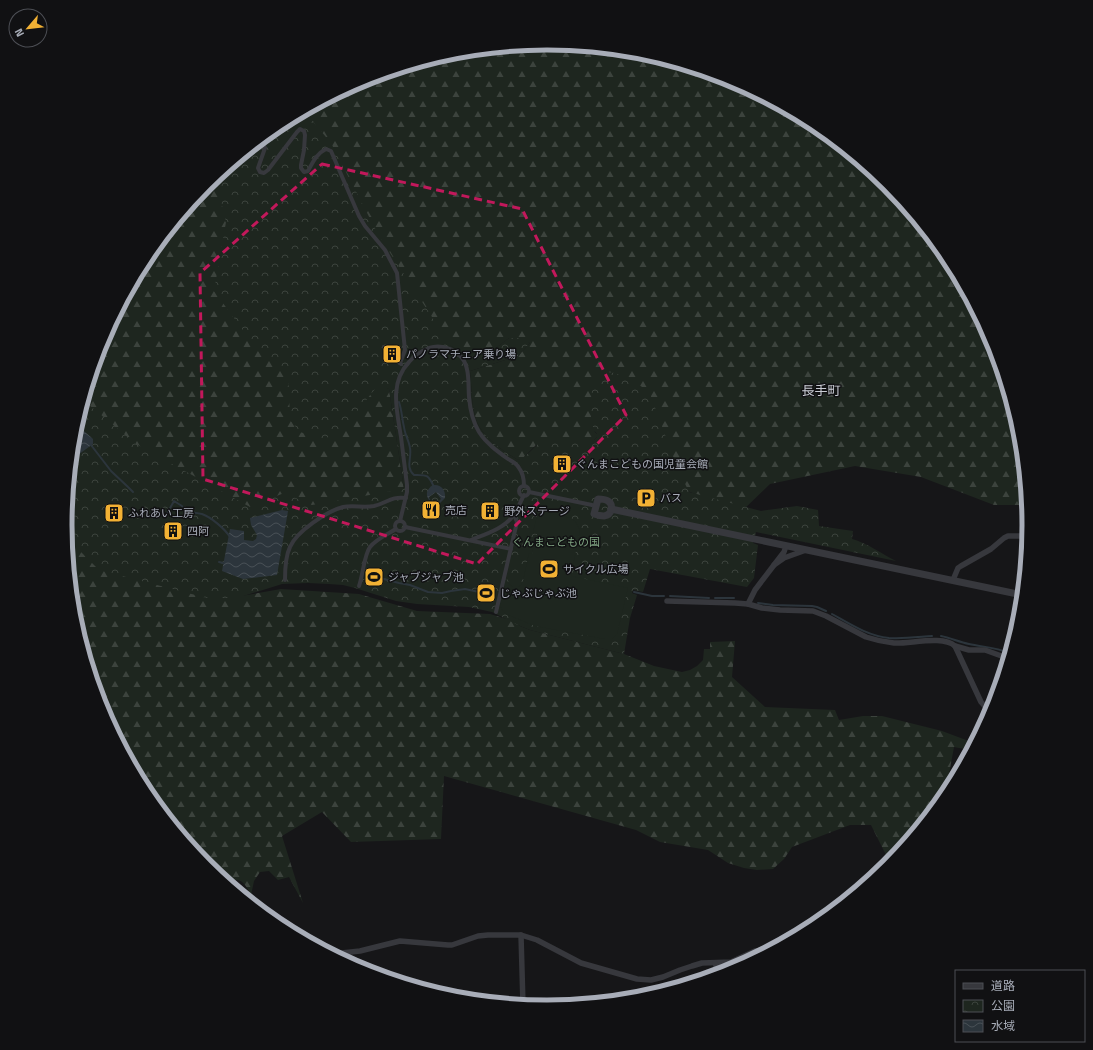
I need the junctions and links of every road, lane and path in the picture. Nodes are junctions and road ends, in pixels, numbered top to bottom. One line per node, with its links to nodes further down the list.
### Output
1 (263, 144): 7 (street)
2 (251, 153): 3 (street)
3 (241, 161)
4 (384, 347): 5 (street)
5 (389, 352)
6 (393, 358): 7 (street)
7 (400, 363): 8 (street)
8 (404, 368): 9 (street); 12 (street)
9 (524, 486): 10 (street); 11 (street)
10 (529, 492): 11 (street); 13 (street)
11 (524, 496): 15 (street)
12 (406, 498): 16 (street); 25 (street)
13 (592, 505)
14 (611, 509): 21 (street)
15 (514, 515): 20 (street); 22 (street)
16 (400, 521): 17 (street); 18 (street)
17 (405, 527): 18 (street); 20 (street)
18 (396, 529): 27 (street)
19 (1021, 536): 26 (street)
20 (470, 540): 22 (street)
21 (786, 546): 23 (street); 24 (street)
22 (511, 549): 31 (street)
23 (807, 550): 24 (street); 26 (street)
24 (774, 565): 30 (street)
25 (285, 580)
26 (953, 580): 28 (street)
27 (359, 586)
28 (1016, 594)
29 (667, 601): 30 (street)
30 (748, 604): 32 (street)
31 (496, 612)
32 (955, 646): 33 (street); 34 (street)
33 (1003, 656)
34 (985, 706)
35 (521, 935): 37 (street); 38 (street); 40 (street)
36 (759, 950): 38 (street)
37 (341, 953)
38 (716, 963): 39 (street)
39 (717, 968)
40 (523, 999)

